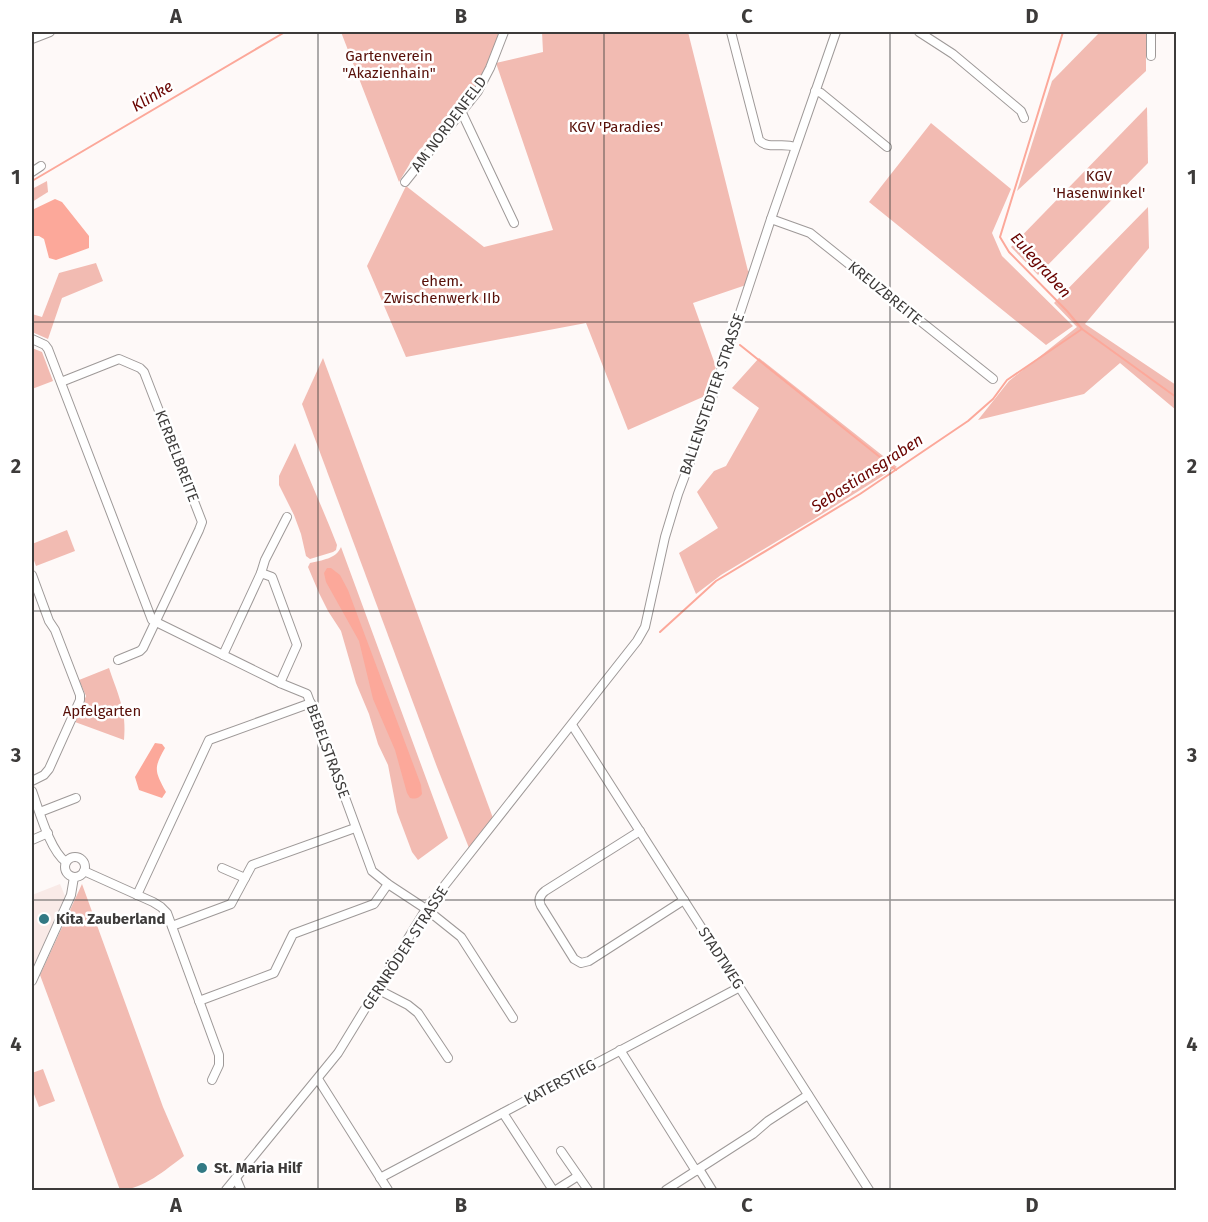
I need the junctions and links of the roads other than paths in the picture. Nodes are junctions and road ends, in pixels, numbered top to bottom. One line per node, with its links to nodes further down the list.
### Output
1 (50, 32): 7 (street)
2 (504, 32): 10 (street, AM NORDENFELD)
3 (731, 32): 12 (street)
4 (836, 32): 9 (street, BALLENSTEDTER STRASSE)
5 (919, 32): 11 (street)
6 (1151, 32): 8 (street)
7 (32, 39)
8 (1151, 56)
9 (815, 91): 12 (street, BALLENSTEDTER STRASSE); 13 (street)
10 (462, 113): 16 (street, AM NORDENFELD); 18 (street)
11 (1024, 118)
12 (795, 147): 17 (street, BALLENSTEDTER STRASSE)
13 (887, 147)
14 (40, 166): 15 (street)
15 (32, 172)
16 (405, 182)
17 (771, 219): 20 (street, KREUZBREITE); 29 (street, BALLENSTEDTER STRASSE)
18 (514, 223)
19 (32, 339): 21 (street)
20 (993, 379)
21 (61, 382): 25 (street); 25 (street, KERBELBREITE)
22 (287, 517): 23 (street)
23 (261, 573): 26 (street); 28 (street)
24 (32, 575): 32 (street)
25 (155, 622): 26 (street, BEBELSTRASSE); 27 (street)
26 (223, 655): 28 (street, BEBELSTRASSE)
27 (118, 660)
28 (280, 682): 30 (street, BEBELSTRASSE)
29 (598, 690): 31 (street, GERNRÖDER STRASSE)
30 (311, 704): 36 (street, BEBELSTRASSE); 46 (street)
31 (572, 725): 37 (street, STADTWEG); 48 (street, GERNRÖDER STRASSE)
32 (32, 781)
33 (32, 791): 35 (street)
34 (76, 798): 35 (street)
35 (40, 812): 38 (street)
36 (355, 828): 44 (street); 45 (street, BEBELSTRASSE)
37 (640, 831): 47 (street, STADTWEG); 47 (street)
38 (48, 833): 39 (street); 40 (street)
39 (32, 840)
40 (66, 862): 42 (street); 43 (street)
41 (222, 868): 44 (street)
42 (84, 871): 43 (street); 46 (street)
43 (74, 877): 50 (street)
44 (245, 878): 49 (street)
45 (388, 884): 48 (street, BEBELSTRASSE); 53 (street)
46 (137, 895): 49 (street)
47 (684, 900): 51 (street, STADTWEG)
48 (426, 909): 52 (street, GERNRÖDER STRASSE); 54 (street, BEBELSTRASSE)
49 (172, 926): 53 (street)
50 (32, 981)
51 (740, 987): 55 (street, KATERSTIEG); 59 (street, STADTWEG)
52 (377, 989): 56 (street); 57 (street, GERNRÖDER STRASSE)
53 (199, 1001): 58 (street)
54 (513, 1018)
55 (620, 1050): 60 (street, KATERSTIEG); 62 (street)
56 (448, 1059)
57 (318, 1079): 64 (street, GERNRÖDER STRASSE); 65 (street)
58 (212, 1080)
59 (808, 1095): 62 (street); 73 (street, STADTWEG)
60 (503, 1113): 65 (street, KATERSTIEG); 69 (street)
61 (561, 1151): 63 (street)
62 (697, 1170): 71 (street); 72 (street)
63 (578, 1176): 69 (street); 70 (street)
64 (236, 1178): 66 (street, GERNRÖDER STRASSE); 67 (street)
65 (380, 1178): 68 (street)
66 (226, 1191)
67 (240, 1191)
68 (388, 1191)
69 (555, 1191)
70 (588, 1191)
71 (666, 1191)
72 (712, 1191)
73 (869, 1191)

